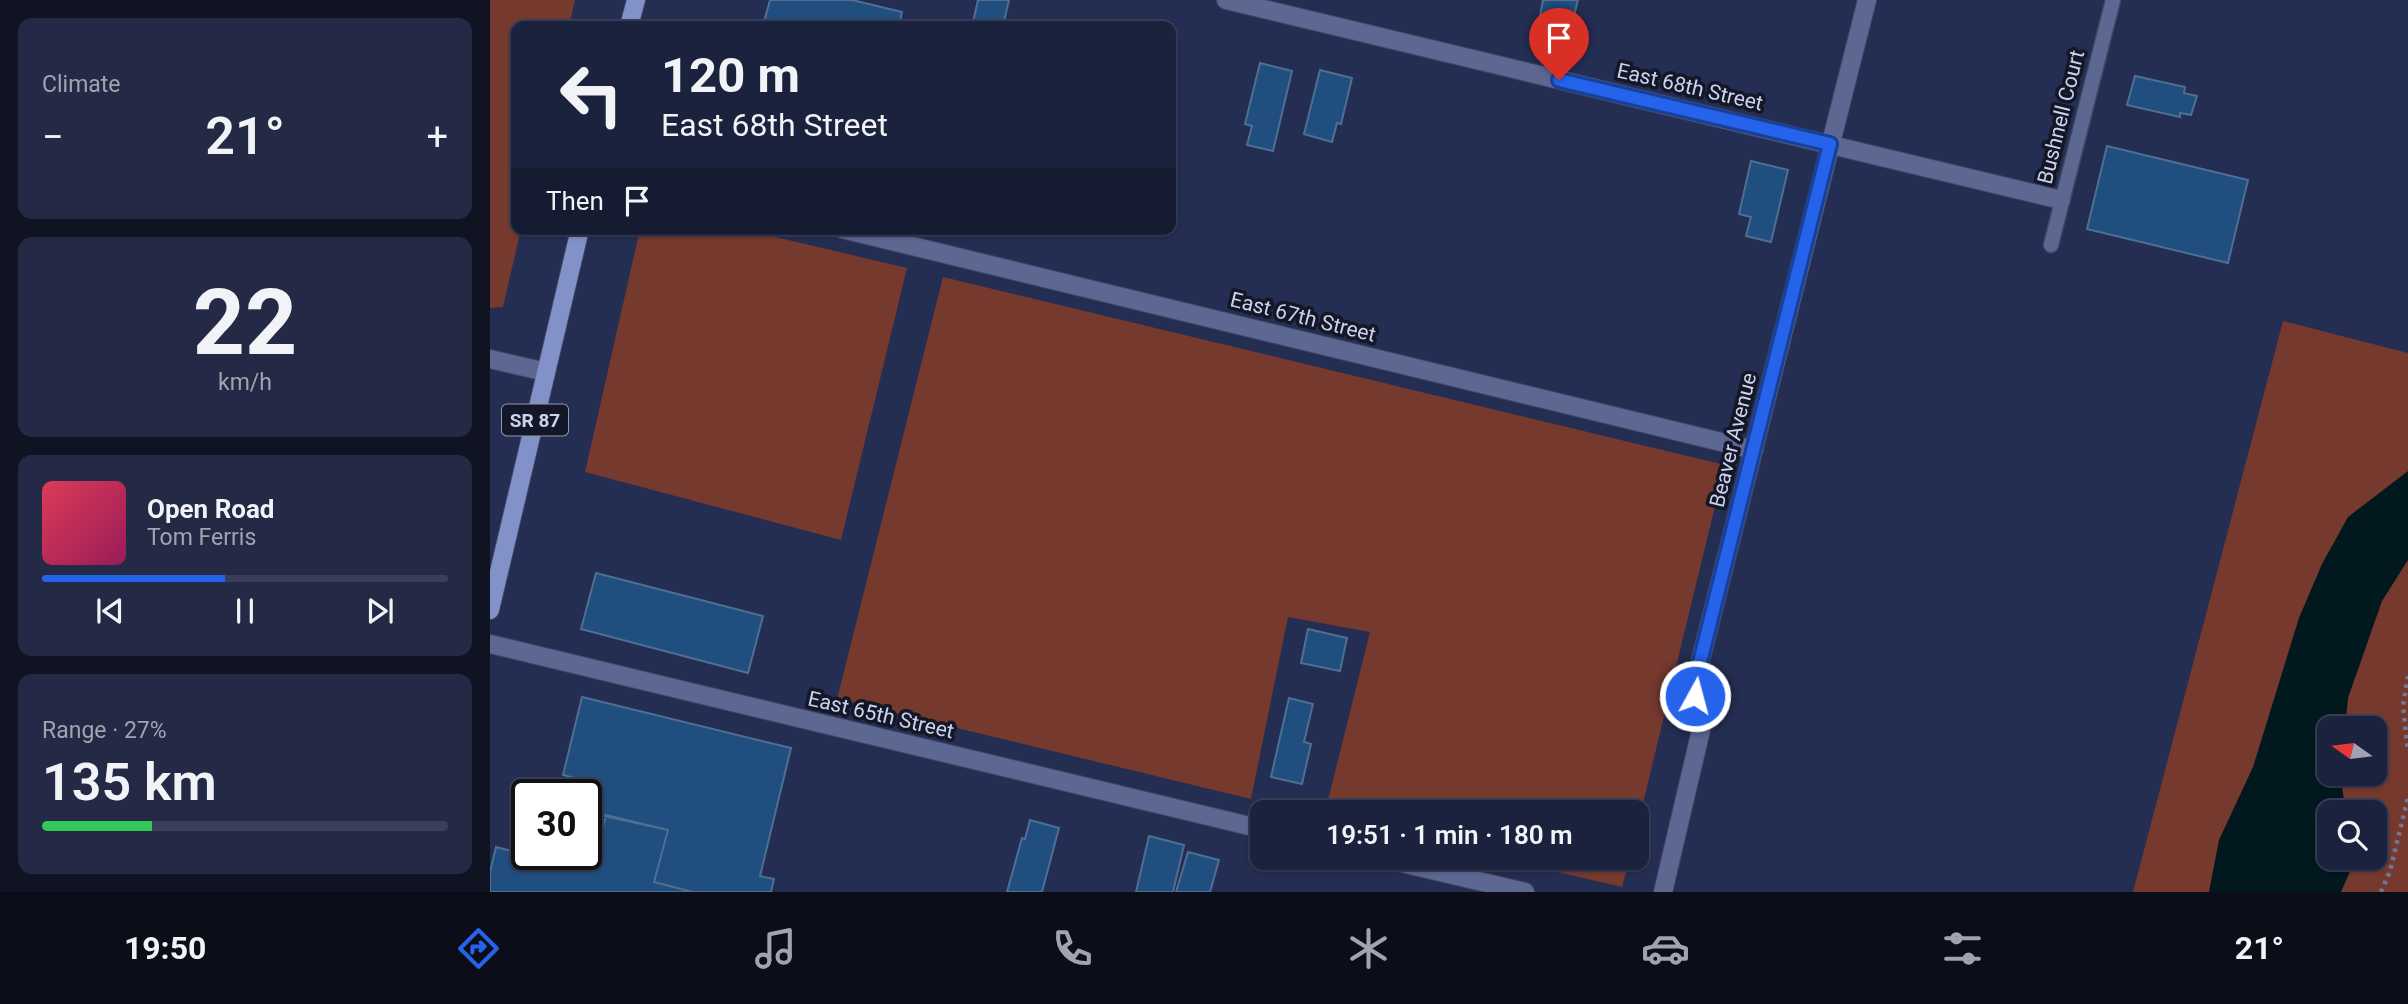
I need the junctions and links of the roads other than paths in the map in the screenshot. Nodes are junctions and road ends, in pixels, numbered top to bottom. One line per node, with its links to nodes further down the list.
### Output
1 (636, 0): 5 (main road)
2 (1226, 0): 6 (street, East 68th Street)
3 (1867, 0): 6 (street, Beaver Avenue)
4 (2113, 0): 7 (lane, Bushnell Court)
5 (630, 21)
6 (1830, 144): 7 (street, East 68th Street); 13 (street, Beaver Avenue)
7 (2062, 200): 10 (lane, Bushnell Court)
8 (579, 235): 12 (main road, SR 87)
9 (867, 235): 13 (street, East 67th Street)
10 (2052, 245)
11 (490, 359): 12 (street)
12 (546, 372): 14 (main road, SR 87)
13 (1754, 450): 19 (street, Beaver Avenue)
14 (490, 610)
15 (490, 644): 16 (street, East 65th Street)
16 (1250, 826)
17 (1432, 870): 18 (street)
18 (1525, 892)
19 (1663, 892)

